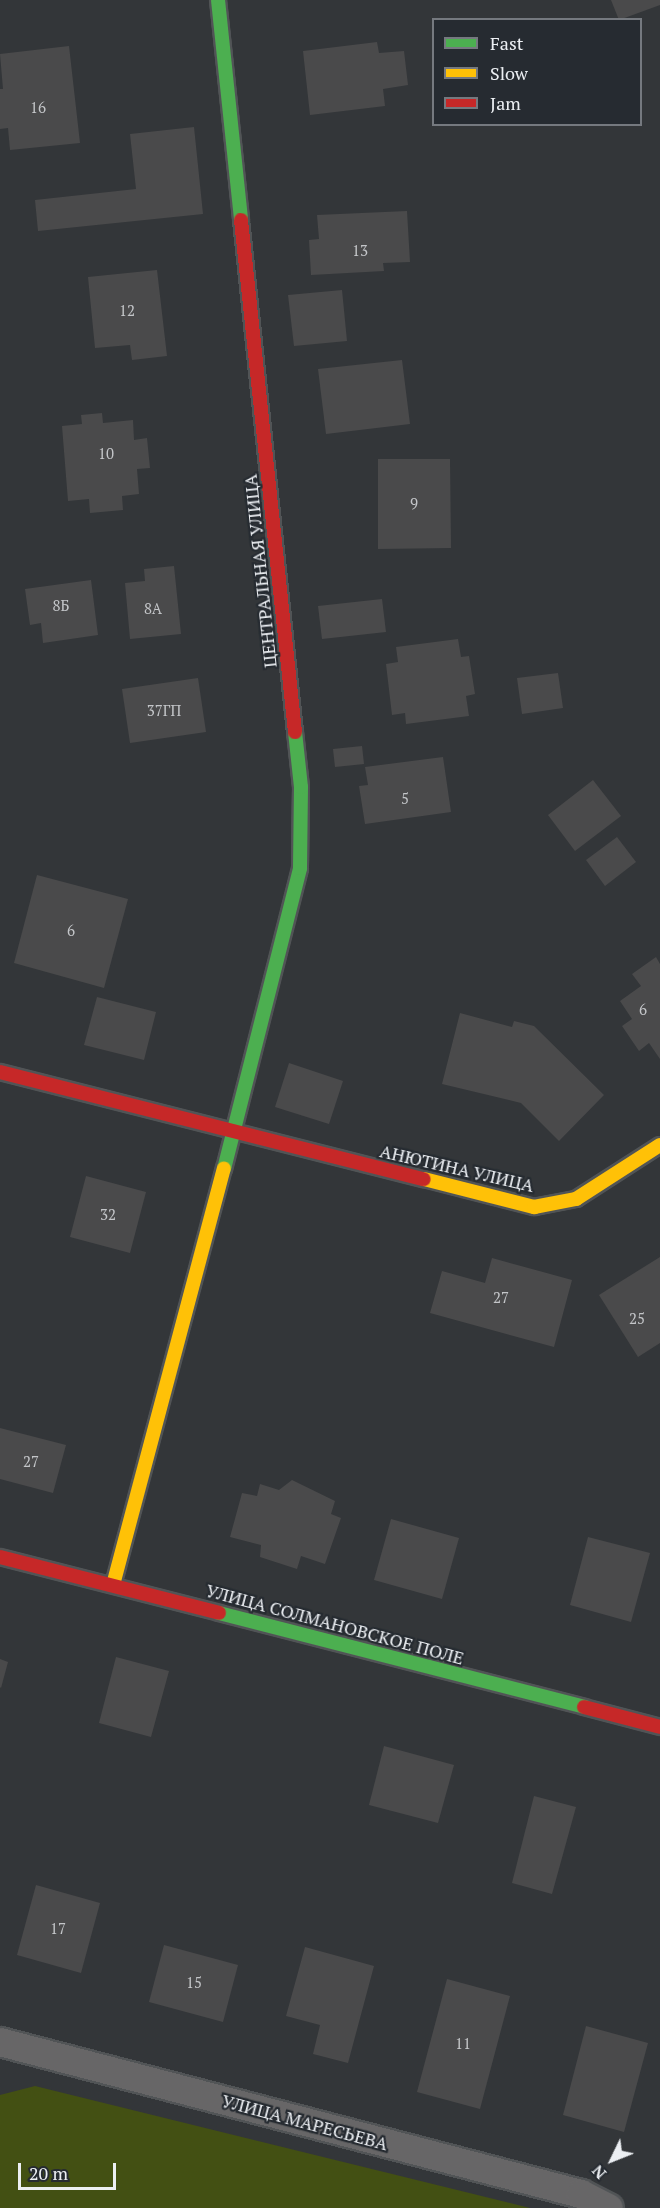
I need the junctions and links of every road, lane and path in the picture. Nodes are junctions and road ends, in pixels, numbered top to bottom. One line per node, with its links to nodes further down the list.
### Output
1 (218, 0): 3 (street, ЦЕНТРАЛЬНАЯ УЛИЦА)
2 (0, 1072): 3 (street, АНЮТИНА УЛИЦА)
3 (234, 1133): 4 (street, АНЮТИНА УЛИЦА); 6 (street, ЦЕНТРАЛЬНАЯ УЛИЦА)
4 (660, 1145)
5 (0, 1557): 6 (street, УЛИЦА СОЛМАНОВСКОЕ ПОЛЕ)
6 (113, 1585): 7 (street, УЛИЦА СОЛМАНОВСКОЕ ПОЛЕ)
7 (660, 1727)
8 (0, 2042): 9 (street, УЛИЦА МАРЕСЬЕВА)
9 (609, 2208)

